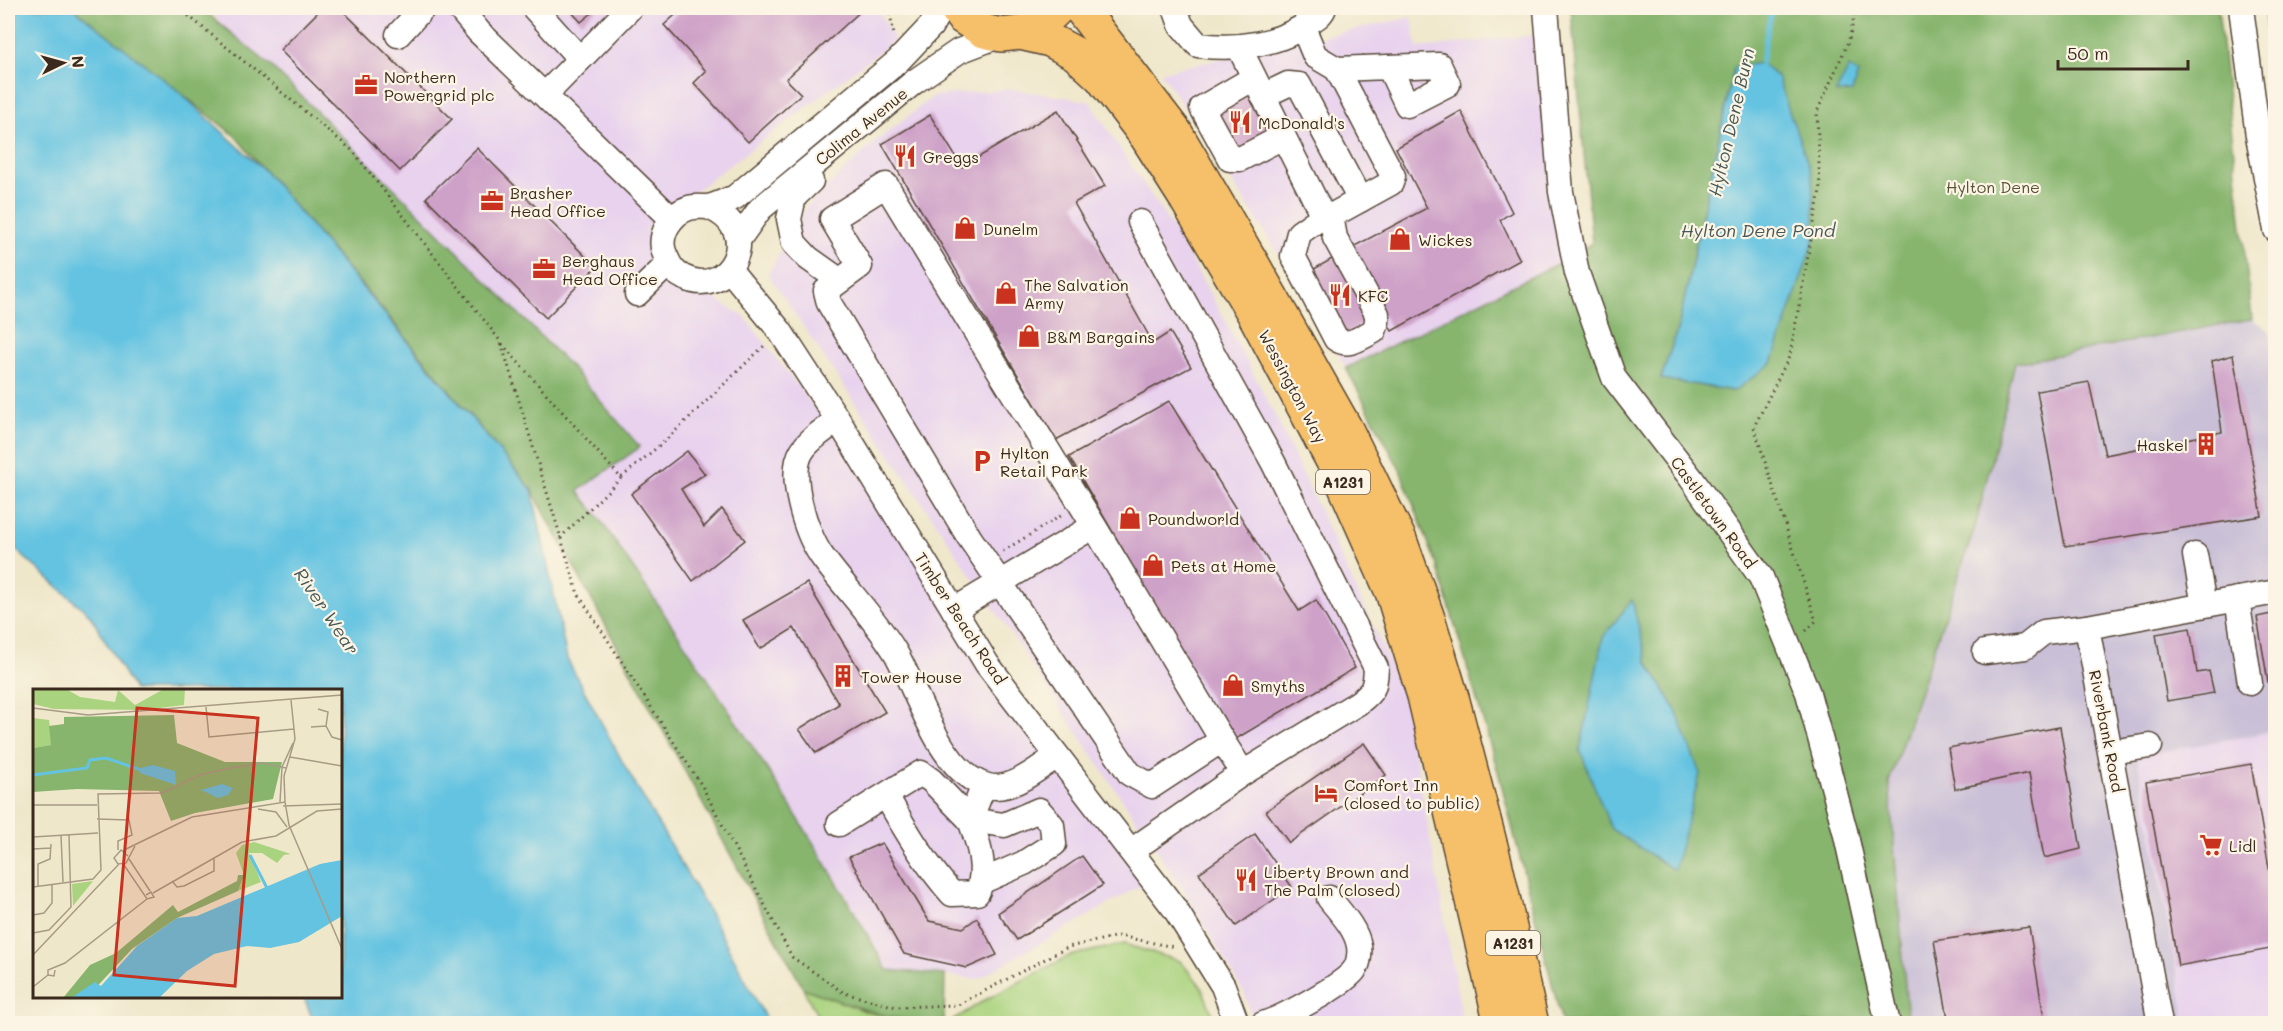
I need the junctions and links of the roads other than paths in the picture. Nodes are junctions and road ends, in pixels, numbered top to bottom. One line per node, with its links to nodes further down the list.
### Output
1 (423, 8): 15 (street)
2 (459, 8): 21 (street)
3 (534, 8): 17 (street)
4 (630, 8): 17 (street)
5 (941, 8): 25 (street, Colima Avenue)
6 (956, 8): 14 (highway, Wessington Way)
7 (1058, 8): 14 (highway)
8 (1080, 8): 61 (highway, Wessington Way / A1231)
9 (1175, 8): 16 (street)
10 (1324, 8): 13 (street)
11 (1546, 8): 62 (street, Castletown Road)
12 (2241, 8): 29 (street)
13 (1303, 27): 16 (street); 19 (street)
14 (1011, 34): 23 (street, Colima Avenue); 60 (highway, Wessington Way / A1231)
15 (398, 35)
16 (1239, 46): 20 (street)
17 (580, 59): 21 (street)
18 (1389, 67): 19 (street)
19 (1337, 69): 24 (street)
20 (1259, 87): 22 (street); 22 (street); 24 (street)
21 (545, 95): 27 (street)
22 (1278, 129): 26 (street)
23 (848, 135): 30 (street, Colima Avenue); 33 (street)
24 (1360, 200): 26 (street)
25 (708, 207): 27 (street); 30 (street)
26 (1327, 216): 26 (street)
27 (672, 219): 31 (street)
28 (1140, 222): 50 (street)
29 (2276, 230)
30 (738, 240): 32 (street)
31 (668, 264): 32 (street); 34 (street)
32 (729, 269): 35 (street, Timber Beach Road)
33 (839, 280): 36 (street); 38 (street)
34 (637, 294)
35 (838, 420): 42 (street, Timber Beach Road); 51 (street)
36 (1094, 526): 38 (street); 46 (street)
37 (2195, 555): 41 (street)
38 (993, 571): 42 (street); 46 (street)
39 (2276, 592): 40 (street)
40 (2237, 599): 41 (street); 45 (street)
41 (2204, 605): 43 (street)
42 (954, 610): 49 (street, Timber Beach Road)
43 (2087, 627): 44 (street); 48 (street, Riverbank Road)
44 (1985, 652)
45 (2250, 683)
46 (1222, 740): 50 (street)
47 (2150, 746): 48 (street)
48 (2111, 752): 63 (street, Riverbank Road)
49 (1058, 756): 51 (street); 55 (street, Timber Beach Road)
50 (1243, 773): 55 (street)
51 (984, 785): 53 (street)
52 (886, 795): 53 (street); 54 (street); 56 (street)
53 (970, 820): 56 (street); 56 (street)
54 (839, 824)
55 (1131, 851): 58 (street, Timber Beach Road)
56 (982, 881)
57 (1329, 898): 59 (street)
58 (1238, 1023)
59 (1263, 1023)
60 (1501, 1023)
61 (1532, 1023)
62 (1888, 1023)
63 (2160, 1023)

